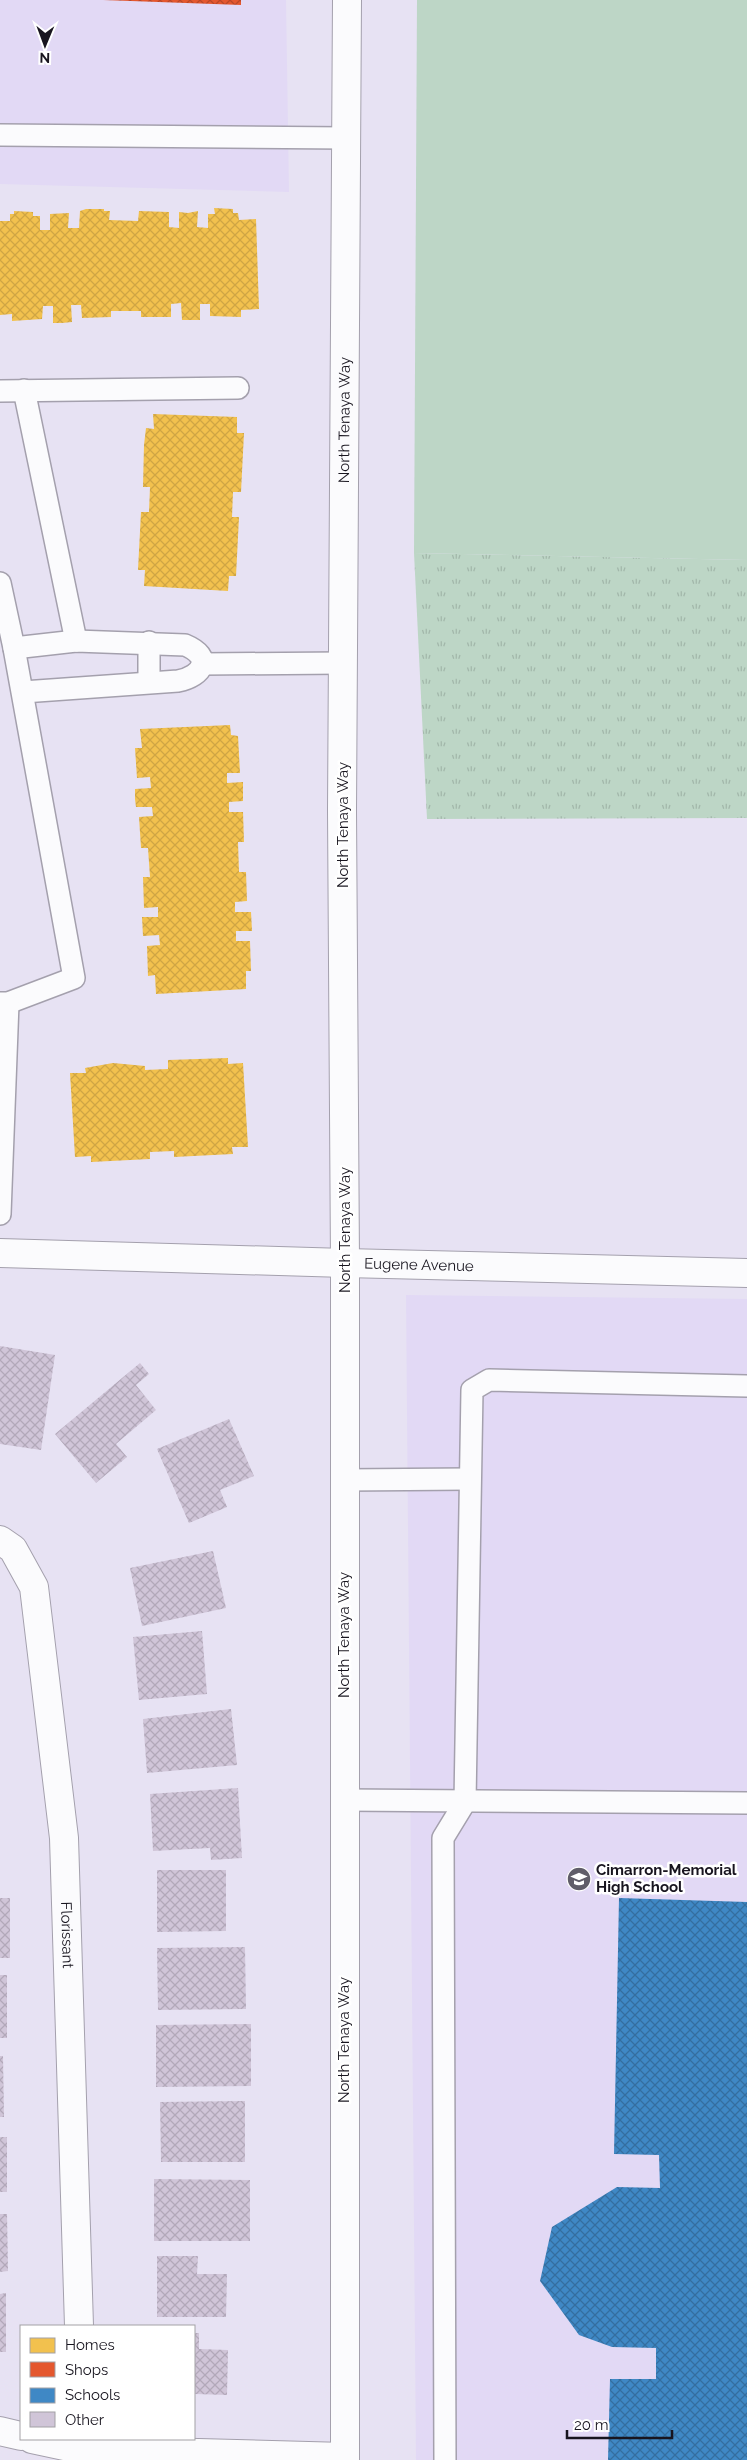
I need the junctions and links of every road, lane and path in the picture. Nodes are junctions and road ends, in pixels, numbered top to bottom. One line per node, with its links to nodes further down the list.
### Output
1 (347, 0): 3 (main road, North Tenaya Way)
2 (0, 135): 3 (lane)
3 (347, 138): 11 (main road, North Tenaya Way)
4 (238, 388): 5 (lane)
5 (24, 390): 6 (lane); 8 (lane)
6 (0, 391)
7 (0, 583): 10 (lane)
8 (76, 641): 9 (lane); 10 (lane)
9 (149, 642): 12 (lane); 13 (lane)
10 (14, 648): 14 (lane)
11 (344, 663): 12 (lane); 18 (main road, North Tenaya Way)
12 (202, 664): 13 (lane)
13 (149, 682): 14 (lane)
14 (23, 692): 15 (lane)
15 (4, 1003): 16 (lane)
16 (0, 1214)
17 (0, 1254): 18 (main road, Eugene Avenue)
18 (345, 1263): 19 (main road, Eugene Avenue); 22 (main road, North Tenaya Way)
19 (747, 1274)
20 (747, 1386): 21 (lane)
21 (468, 1479): 22 (lane); 25 (lane)
22 (344, 1480): 24 (main road, North Tenaya Way)
23 (7, 1545): 27 (main road, Florissant)
24 (344, 1800): 25 (lane); 32 (main road, North Tenaya Way)
25 (465, 1802): 26 (lane); 33 (lane)
26 (747, 1803)
27 (79, 2325)
28 (0, 2432): 29 (main road)
29 (20, 2436)
30 (37, 2440): 31 (main road)
31 (82, 2450): 32 (main road)
32 (345, 2459)
33 (445, 2460)

